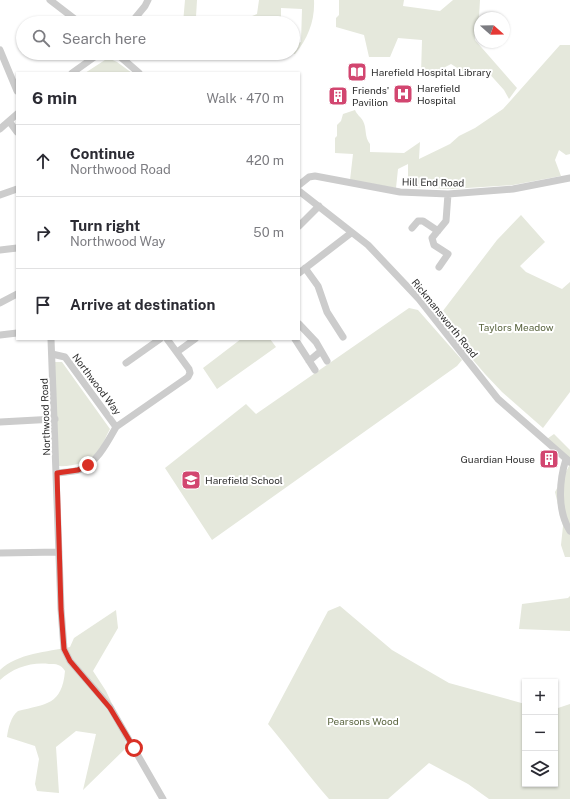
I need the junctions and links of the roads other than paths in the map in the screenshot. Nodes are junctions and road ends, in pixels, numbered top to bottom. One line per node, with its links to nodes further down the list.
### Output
1 (50, 0): 3 (street)
2 (148, 0): 4 (street)
3 (71, 16)
4 (136, 16)
5 (0, 50): 10 (street)
6 (90, 60): 8 (street)
7 (124, 60): 9 (street)
8 (73, 72)
9 (138, 72)
10 (16, 89)
11 (16, 115): 12 (street)
12 (9, 121): 13 (street); 14 (street)
13 (0, 128)
14 (16, 131)
15 (570, 178): 19 (street, Hill End Road)
16 (300, 185): 19 (street, Hill End Road)
17 (16, 189): 20 (street)
18 (300, 192): 21 (street, Rickmansworth Road)
19 (448, 194): 24 (street)
20 (0, 195)
21 (319, 206): 22 (street); 25 (street, Rickmansworth Road)
22 (300, 225)
23 (412, 228): 24 (street)
24 (438, 231): 28 (street)
25 (351, 233): 29 (street); 51 (street, Rickmansworth Road)
26 (16, 248): 27 (street)
27 (0, 250)
28 (440, 267)
29 (302, 270): 35 (street)
30 (16, 295): 31 (street)
31 (0, 303)
32 (300, 325): 41 (street)
33 (16, 333): 34 (street)
34 (0, 335)
35 (343, 337)
36 (51, 340): 43 (street, Northwood Road)
37 (159, 340): 46 (street)
38 (168, 340): 42 (street)
39 (194, 340): 42 (street)
40 (296, 340): 44 (street)
41 (321, 351): 44 (street); 45 (street)
42 (176, 352): 50 (street)
43 (52, 354): 48 (street, Northwood Road); 50 (street, Northwood Way)
44 (309, 361): 47 (street)
45 (327, 361)
46 (126, 363)
47 (315, 370)
48 (55, 419): 49 (street); 52 (street, Northwood Road)
49 (0, 422)
50 (116, 427): 52 (street, Northwood Way)
51 (568, 461): 53 (street)
52 (57, 473): 54 (street, Northwood Road)
53 (570, 531)
54 (59, 552): 55 (street); 56 (street, Northwood Road)
55 (0, 553)
56 (162, 799)

